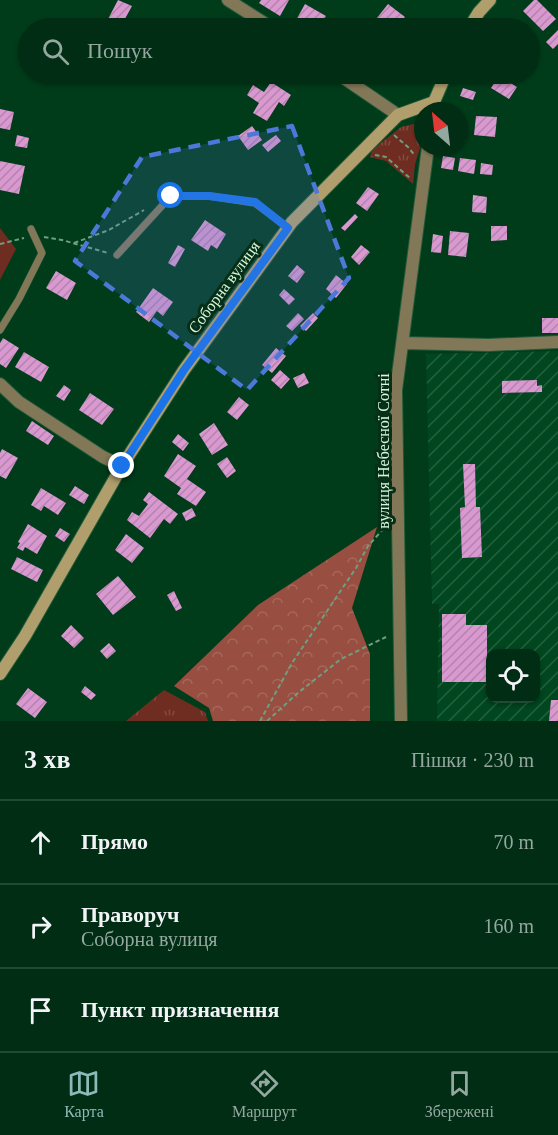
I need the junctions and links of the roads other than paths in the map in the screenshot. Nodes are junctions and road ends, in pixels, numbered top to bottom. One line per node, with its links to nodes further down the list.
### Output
1 (228, 0): 3 (street)
2 (490, 0): 4 (main road)
3 (256, 18)
4 (475, 18)
5 (353, 84): 9 (street)
6 (442, 84): 7 (main road, Соборна вулиця)
7 (436, 102)
8 (414, 111): 9 (main road, Соборна вулиця)
9 (398, 115): 11 (main road, Соборна вулиця)
10 (427, 156): 16 (street, вулиця Небесної Сотні)
11 (288, 228): 13 (lane); 18 (main road, Соборна вулиця)
12 (32, 232): 14 (lane)
13 (117, 255)
14 (0, 330)
15 (558, 342): 16 (street)
16 (403, 343): 20 (street, вулиця Небесної Сотні)
17 (0, 384): 18 (street)
18 (122, 466): 19 (main road, Соборна вулиця)
19 (0, 674)
20 (401, 721)

